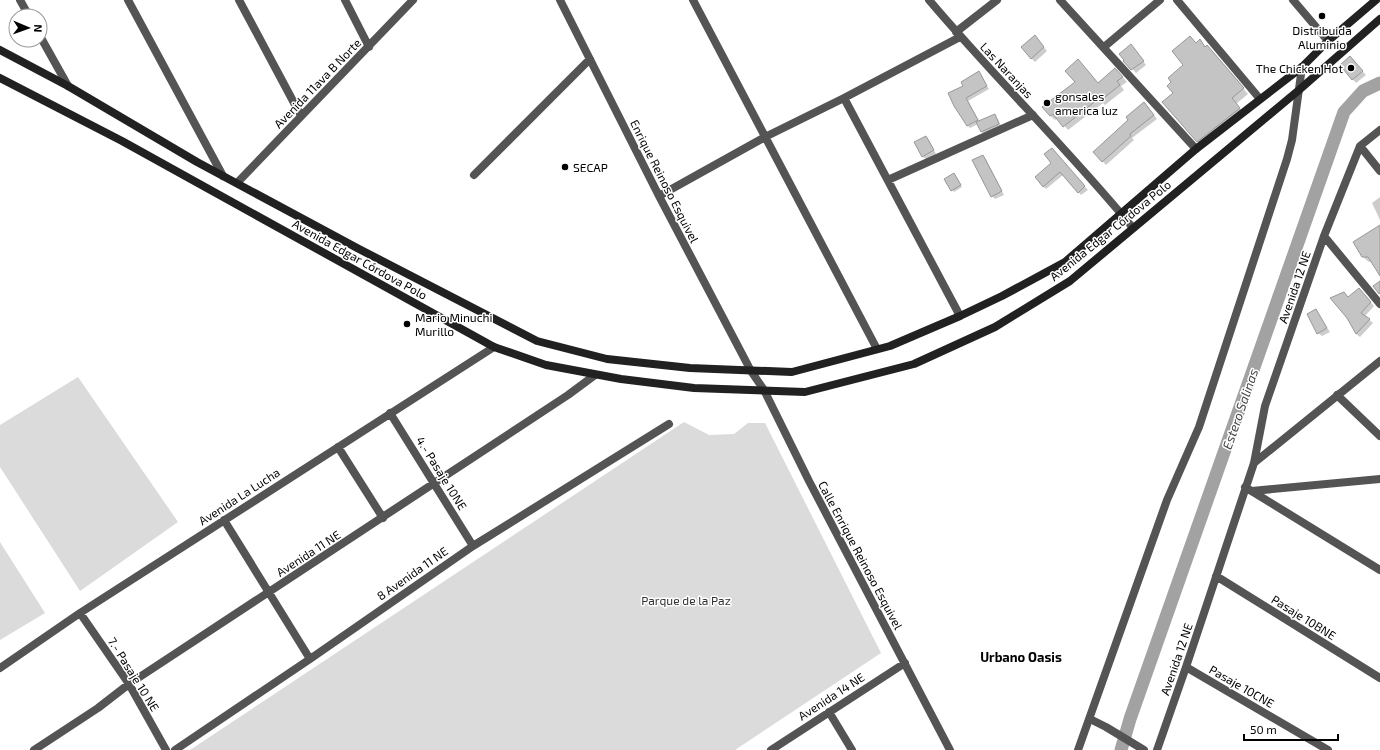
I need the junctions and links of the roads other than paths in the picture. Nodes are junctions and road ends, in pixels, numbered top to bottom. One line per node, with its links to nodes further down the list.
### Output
1 (128, 0): 36 (street)
2 (239, 0): 29 (street)
3 (345, 0): 17 (street)
4 (413, 0): 17 (street, Avenida 11ava B Norte)
5 (560, 0): 21 (street, Enrique Reinoso Esquivel)
6 (693, 0): 31 (street)
7 (929, 0): 15 (street, Las Naranjas)
8 (997, 0): 15 (street)
9 (1060, 0): 18 (street)
10 (1160, 0): 18 (street)
11 (1177, 0): 27 (street)
12 (1293, 0): 16 (street)
13 (1376, 0): 16 (main road, Avenida Edgar Córdova Polo)
14 (1380, 19): 25 (main road, Avenida Edgar Córdova Polo)
15 (958, 34): 26 (street); 28 (street, Las Naranjas)
16 (1328, 41): 22 (main road, Avenida Edgar Córdova Polo)
17 (369, 47): 29 (street, Avenida 11ava B Norte)
18 (1104, 47): 33 (street)
19 (47, 48): 24 (street)
20 (0, 50): 24 (main road, Avenida Edgar Córdova Polo)
21 (590, 59): 35 (street); 39 (street, Enrique Reinoso Esquivel)
22 (1302, 67): 25 (street); 27 (main road, Avenida Edgar Córdova Polo)
23 (0, 78): 45 (main road, Avenida Edgar Córdova Polo)
24 (68, 86): 36 (main road, Avenida Edgar Córdova Polo)
25 (1298, 90): 41 (main road, Avenida Edgar Córdova Polo); 74 (street)
26 (844, 98): 31 (street); 37 (street)
27 (1260, 99): 33 (main road, Avenida Edgar Córdova Polo)
28 (1033, 115): 37 (street); 40 (street, Las Naranjas)
29 (301, 116): 38 (street, Avenida 11ava B Norte)
30 (1380, 130): 32 (street, Avenida 12 NE)
31 (765, 137): 39 (street); 46 (street)
32 (1360, 146): 34 (street); 42 (street, Avenida 12 NE)
33 (1196, 149): 40 (main road, Avenida Edgar Córdova Polo)
34 (1380, 172)
35 (474, 175)
36 (222, 176): 38 (main road, Avenida Edgar Córdova Polo)
37 (888, 180): 44 (street)
38 (237, 183): 48 (main road, Avenida Edgar Córdova Polo)
39 (659, 196): 48 (street, Enrique Reinoso Esquivel)
40 (1122, 214): 41 (street, Las Naranjas); 44 (main road, Avenida Edgar Córdova Polo)
41 (1133, 228): 50 (main road, Avenida Edgar Córdova Polo)
42 (1324, 236): 43 (street); 56 (street, Avenida 12 NE)
43 (1380, 304)
44 (960, 316): 46 (main road, Avenida Edgar Córdova Polo)
45 (494, 347): 49 (main road, Avenida Edgar Córdova Polo); 52 (street, Avenida La Lucha)
46 (877, 350): 48 (main road, Avenida Edgar Córdova Polo)
47 (1380, 361): 51 (street)
48 (751, 371): 50 (street, Calle Enrique Reinoso Esquivel)
49 (596, 375): 50 (main road, Avenida Edgar Córdova Polo); 58 (street, Avenida 11 NE)
50 (764, 390): 68 (street, Calle Enrique Reinoso Esquivel)
51 (1337, 395): 54 (street); 56 (street)
52 (390, 413): 55 (street, Avenida La Lucha); 58 (street, 4.- Pasaje 10NE)
53 (669, 424): 62 (street, 8 Avenida 11 NE)
54 (1380, 436)
55 (338, 447): 60 (street); 61 (street, Avenida La Lucha)
56 (1254, 463): 59 (street, Avenida 12 NE)
57 (1380, 479): 59 (street)
58 (435, 484): 60 (street, Avenida 11 NE); 62 (street, 4.- Pasaje 10NE)
59 (1248, 489): 63 (street); 64 (street, Avenida 12 NE)
60 (383, 518): 65 (street, Avenida 11 NE)
61 (224, 520): 65 (street); 66 (street, Avenida La Lucha)
62 (473, 546): 67 (street, 8 Avenida 11 NE)
63 (1380, 570)
64 (1216, 576): 69 (street, Avenida 12 NE); 71 (street, Pasaje 10BNE)
65 (269, 593): 67 (street); 72 (street, Avenida 11 NE)
66 (80, 613): 70 (street, Avenida La Lucha); 72 (street, 7.- Pasaje 10 NE)
67 (310, 659): 77 (street, 8 Avenida 11 NE)
68 (905, 662): 73 (street, Avenida 14 NE); 80 (street, Calle Enrique Reinoso Esquivel)
69 (1186, 667): 83 (street, Avenida 12 NE); 84 (street, Pasaje 10CNE)
70 (0, 668)
71 (1380, 678)
72 (129, 684): 75 (street, Avenida 11 NE); 76 (street, 7.- Pasaje 10 NE)
73 (829, 712): 78 (street, Avenida 14 NE); 79 (street)
74 (1090, 719): 81 (street); 82 (street)
75 (34, 750)
76 (166, 750)
77 (175, 750)
78 (771, 750)
79 (852, 750)
80 (950, 750)
81 (1078, 750)
82 (1144, 750)
83 (1157, 750)
84 (1328, 750)

